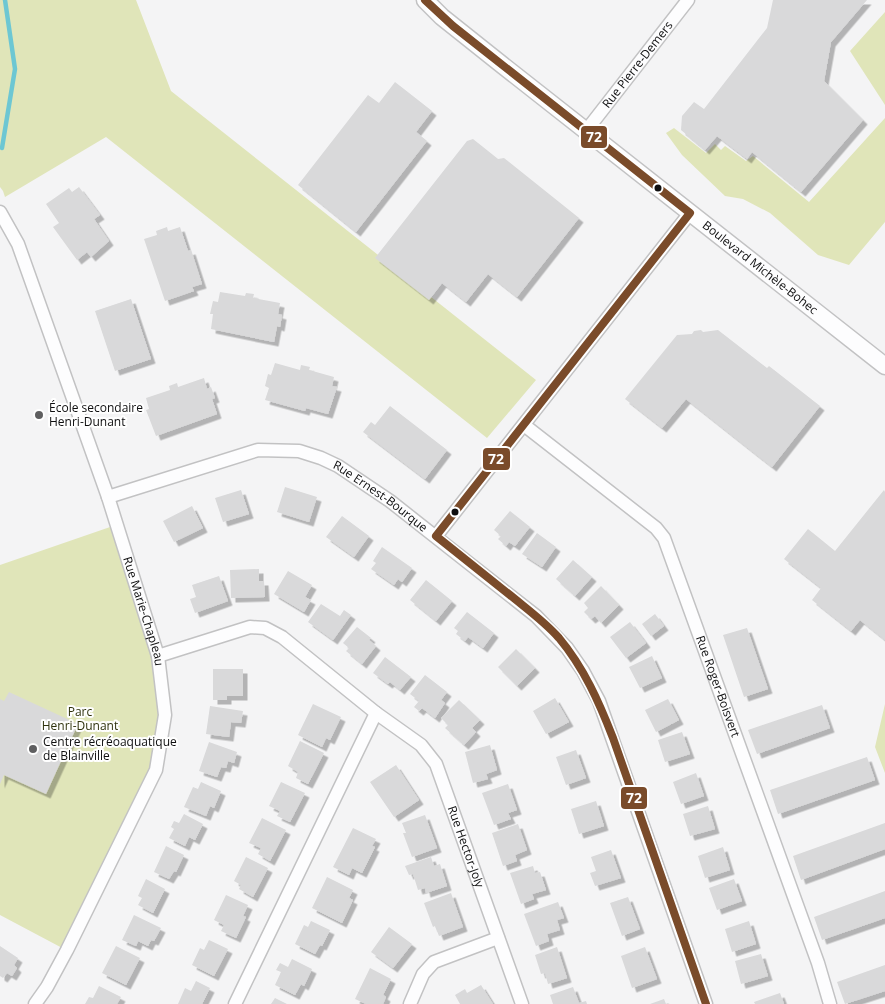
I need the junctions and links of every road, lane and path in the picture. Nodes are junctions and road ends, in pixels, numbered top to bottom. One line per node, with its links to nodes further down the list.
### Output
1 (425, 0): 3 (street, Boulevard Michèle-Bohec)
2 (688, 0): 3 (street, Rue Pierre-Demers)
3 (586, 131): 5 (street, Boulevard Michèle-Bohec)
4 (0, 212): 8 (street, Rue Marie-Chapleau)
5 (690, 213): 6 (street, Boulevard Michèle-Bohec); 7 (street)
6 (885, 366)
7 (524, 425): 9 (street); 18 (street, Rue Roger-Boisvert)
8 (108, 497): 9 (street, Rue Ernest-Bourque); 10 (street, Rue Marie-Chapleau)
9 (436, 536): 17 (street, Rue Ernest-Bourque)
10 (158, 656): 11 (street, Rue Hector-Joly); 13 (street, Rue Marie-Chapleau)
11 (376, 713): 12 (street, Rue Hector-Joly); 14 (street)
12 (498, 938): 15 (street); 16 (street, Rue Hector-Joly)
13 (35, 1004)
14 (235, 1004)
15 (410, 1004)
16 (522, 1004)
17 (706, 1004)
18 (830, 1004)

